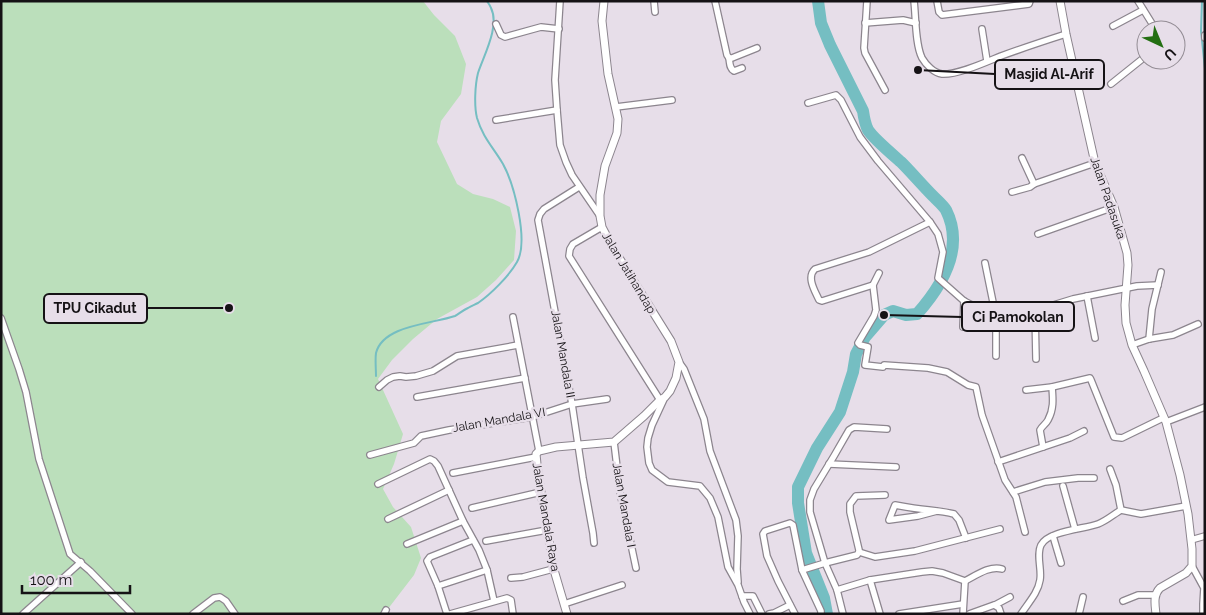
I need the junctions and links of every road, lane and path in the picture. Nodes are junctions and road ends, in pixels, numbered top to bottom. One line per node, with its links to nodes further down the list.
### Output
1 (560, 1): 18 (street)
2 (604, 1): 30 (street, Jalan Jatihandap)
3 (654, 1): 12 (street)
4 (715, 1): 22 (street)
5 (868, 1): 16 (street)
6 (914, 1): 14 (street)
7 (937, 1): 10 (street)
8 (1060, 1): 20 (street, Jalan Padasuka)
9 (1138, 1): 11 (street)
10 (1030, 3)
11 (1143, 10): 13 (street); 17 (street)
12 (655, 12)
13 (1150, 20)
14 (916, 23): 16 (street); 23 (street)
15 (496, 24): 18 (street)
16 (865, 24): 27 (street)
17 (1113, 26)
18 (559, 29): 31 (street)
19 (982, 29): 23 (street)
20 (1066, 34): 23 (street); 34 (street, Jalan Padasuka)
21 (757, 48): 22 (street)
22 (729, 58): 25 (street)
23 (987, 61)
24 (1136, 64): 26 (street)
25 (742, 68)
26 (1111, 84)
27 (885, 90)
28 (672, 100): 30 (street)
29 (808, 103): 40 (street)
30 (616, 107): 39 (street, Jalan Jatihandap)
31 (557, 110): 32 (street); 36 (street)
32 (496, 120)
33 (1022, 158): 35 (street)
34 (1095, 163): 35 (street); 38 (street, Jalan Padasuka)
35 (1034, 184): 37 (street)
36 (579, 187): 39 (street); 71 (street, Jalan Mandala II)
37 (1012, 192)
38 (1114, 207): 42 (street); 48 (street, Jalan Padasuka)
39 (600, 216): 41 (street, Jalan Jatihandap)
40 (930, 222): 46 (street); 50 (street)
41 (602, 227): 63 (street, Jalan Jatihandap); 68 (street)
42 (1038, 234)
43 (985, 263): 53 (street)
44 (1161, 272): 47 (street)
45 (879, 273): 46 (street)
46 (873, 285): 82 (street)
47 (1158, 285): 48 (street); 58 (street)
48 (1126, 288): 49 (street); 60 (street, Jalan Padasuka)
49 (1087, 296): 51 (street); 57 (street)
50 (964, 300): 53 (street); 56 (street)
51 (1034, 311): 53 (street); 62 (street)
52 (513, 316): 59 (street)
53 (996, 317): 61 (street)
54 (1, 318): 113 (street)
55 (1198, 324): 58 (street)
56 (963, 326)
57 (1095, 338)
58 (1149, 339): 60 (street)
59 (518, 345): 64 (street); 65 (street)
60 (1132, 345): 74 (street, Jalan Padasuka)
61 (996, 356)
62 (1036, 359)
63 (679, 362): 68 (street); 125 (street)
64 (525, 378): 69 (street); 73 (street)
65 (379, 387)
66 (1052, 387): 67 (street); 74 (street); 79 (street)
67 (1026, 390)
68 (665, 396): 77 (street); 125 (street)
69 (417, 397)
70 (607, 399): 71 (street, Jalan Mandala VI)
71 (572, 404): 73 (street, Jalan Mandala VI); 78 (street, Jalan Mandala II)
72 (1205, 407): 74 (street)
73 (532, 417): 80 (street, Jalan Mandala VI); 81 (street)
74 (1164, 420): 94 (street, Jalan Padasuka)
75 (888, 429): 83 (street)
76 (1084, 431): 79 (street)
77 (614, 442): 78 (street, Jalan Mandala Raya); 117 (street, Jalan Mandala I)
78 (578, 444): 81 (street, Jalan Mandala Raya); 110 (street, Jalan Mandala II)
79 (1043, 448): 82 (street)
80 (370, 454)
81 (537, 454): 86 (street); 91 (street, Jalan Mandala Raya)
82 (998, 462): 92 (street)
83 (828, 464): 84 (street); 114 (street)
84 (896, 467)
85 (1110, 469): 96 (street)
86 (453, 473)
87 (1094, 478): 92 (street)
88 (378, 484): 90 (street)
89 (1064, 486): 101 (street)
90 (449, 490): 98 (street); 99 (street)
91 (541, 492): 95 (street); 102 (street, Jalan Mandala Raya)
92 (1013, 492): 103 (street)
93 (885, 495): 112 (street)
94 (1186, 506): 96 (street); 108 (street, Jalan Padasuka)
95 (472, 508)
96 (1122, 510): 101 (street)
97 (937, 511): 97 (street); 106 (street)
98 (388, 519)
99 (463, 522): 107 (street); 111 (street)
100 (1000, 529): 106 (street)
101 (1075, 529): 104 (street)
102 (547, 530): 109 (street); 118 (street, Jalan Mandala Raya)
103 (1025, 532)
104 (1053, 536): 115 (street); 157 (street)
105 (1205, 536): 108 (street)
106 (966, 538): 112 (street)
107 (473, 540): 120 (street); 127 (street)
108 (1190, 540): 116 (street, Jalan Padasuka)
109 (486, 541)
110 (594, 543)
111 (407, 544)
112 (859, 552): 114 (street)
113 (80, 562): 139 (street); 140 (street)
114 (825, 563): 121 (street); 128 (street)
115 (1061, 563)
116 (1192, 566): 129 (street); 160 (street)
117 (636, 568)
118 (553, 569): 122 (street); 135 (street, Jalan Mandala Raya)
119 (1002, 569): 124 (street)
120 (486, 570): 127 (street); 133 (street)
121 (804, 570): 137 (street); 150 (street)
122 (511, 578)
123 (870, 580): 124 (street); 128 (street); 152 (street)
124 (965, 581): 136 (street)
125 (738, 584): 130 (street)
126 (622, 585): 135 (street)
127 (438, 586): 143 (street)
128 (836, 590): 151 (street)
129 (1156, 595): 134 (street); 159 (street)
130 (742, 596): 146 (street); 147 (street)
131 (1010, 597): 138 (street)
132 (1083, 597): 158 (street)
133 (494, 601): 143 (street); 144 (street)
134 (1123, 601)
135 (564, 604): 145 (street, Jalan Mandala Raya)
136 (963, 604): 153 (street); 154 (street)
137 (790, 605): 148 (street); 149 (street)
138 (995, 605): 155 (street); 156 (street)
139 (23, 614)
140 (132, 614)
141 (193, 614): 142 (street)
142 (235, 614)
143 (449, 614)
144 (513, 614)
145 (567, 614)
146 (750, 614)
147 (762, 614)
148 (769, 614)
149 (795, 614)
150 (821, 614)
151 (843, 614)
152 (880, 614)
153 (899, 614)
154 (963, 614)
155 (969, 614)
156 (1001, 614)
157 (1021, 614)
158 (1079, 614)
159 (1156, 614)
160 (1204, 614)

